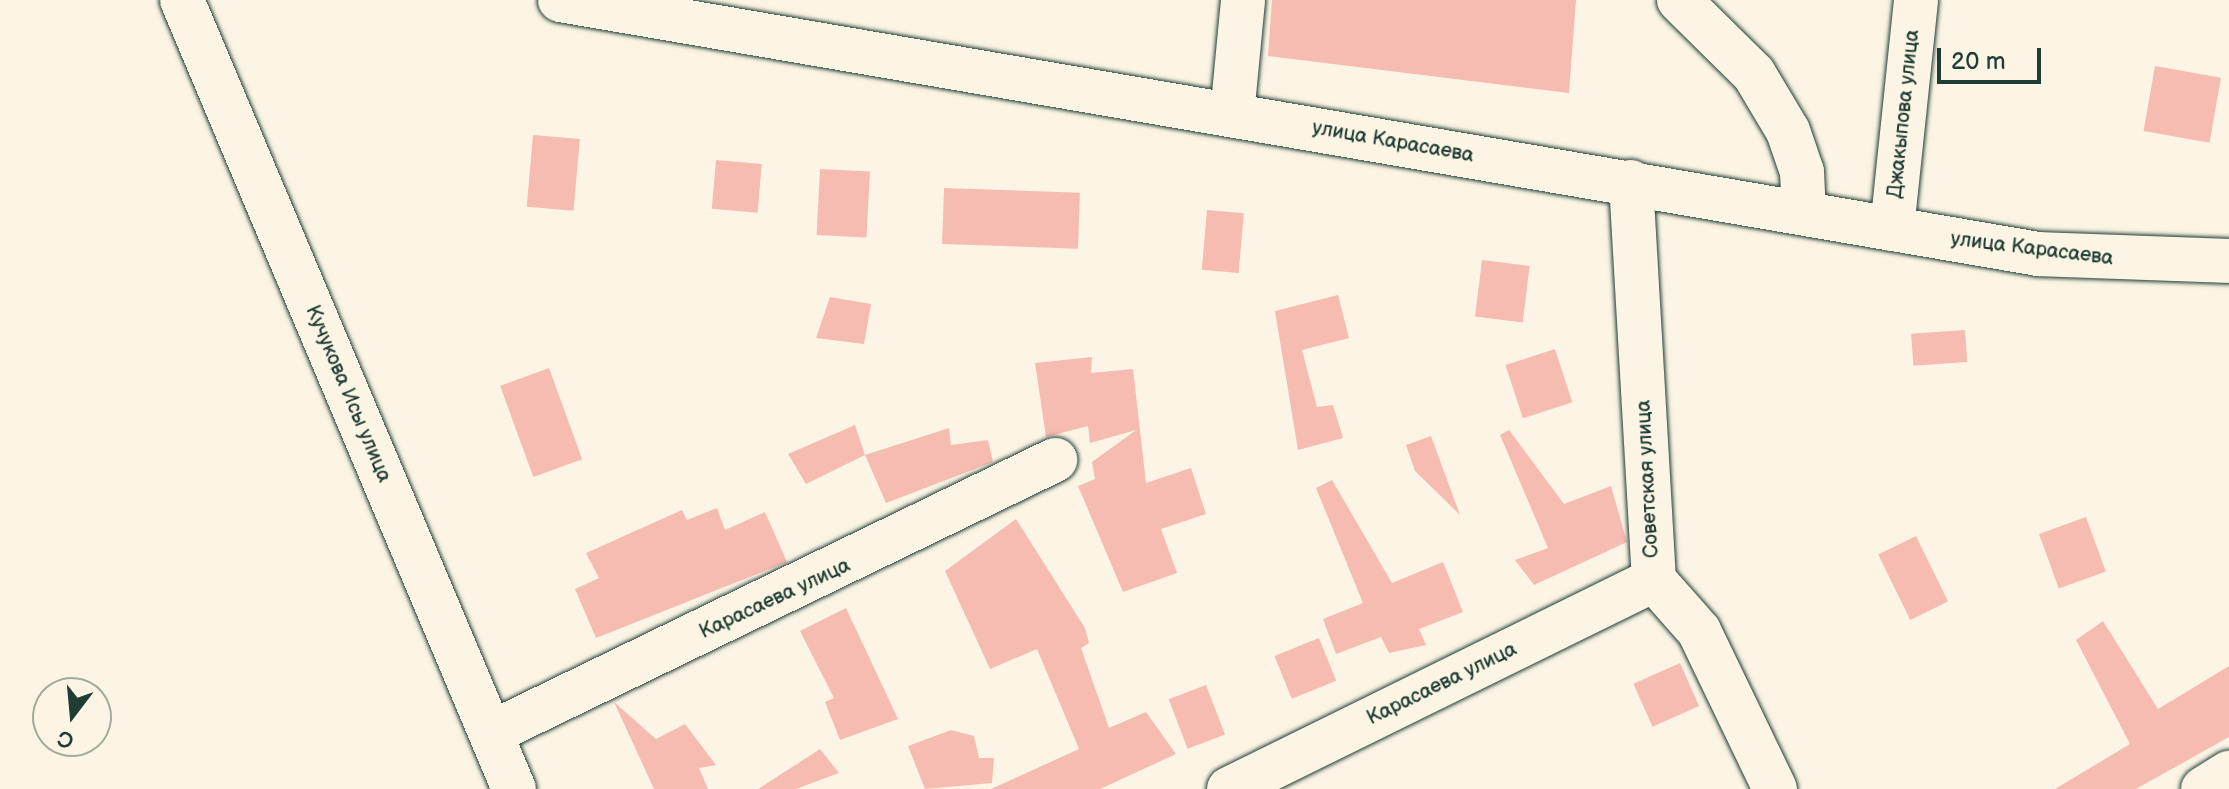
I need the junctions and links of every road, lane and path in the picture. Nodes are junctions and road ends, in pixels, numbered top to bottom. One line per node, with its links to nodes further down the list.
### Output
1 (182, 0): 13 (main road, Кучукова Исы улица)
2 (560, 0): 6 (main road, улица Карасаева)
3 (1243, 0): 6 (main road)
4 (1679, 0): 8 (main road)
5 (1916, 0): 9 (main road, Джакыпова улица)
6 (1232, 115): 7 (main road, улица Карасаева)
7 (1631, 182): 8 (main road, улица Карасаева); 12 (main road, Советская улица)
8 (1804, 213): 9 (main road, улица Карасаева)
9 (1892, 229): 10 (main road, улица Карасаева)
10 (2229, 261)
11 (1055, 460): 13 (main road, Карасаева улица)
12 (1654, 580): 16 (main road, Карасаева улица); 17 (main road, Советская улица)
13 (491, 733): 15 (main road, Кучукова Исы улица)
14 (2229, 773): 18 (main road)
15 (514, 789)
16 (1229, 789)
17 (1775, 789)
18 (2203, 789)

